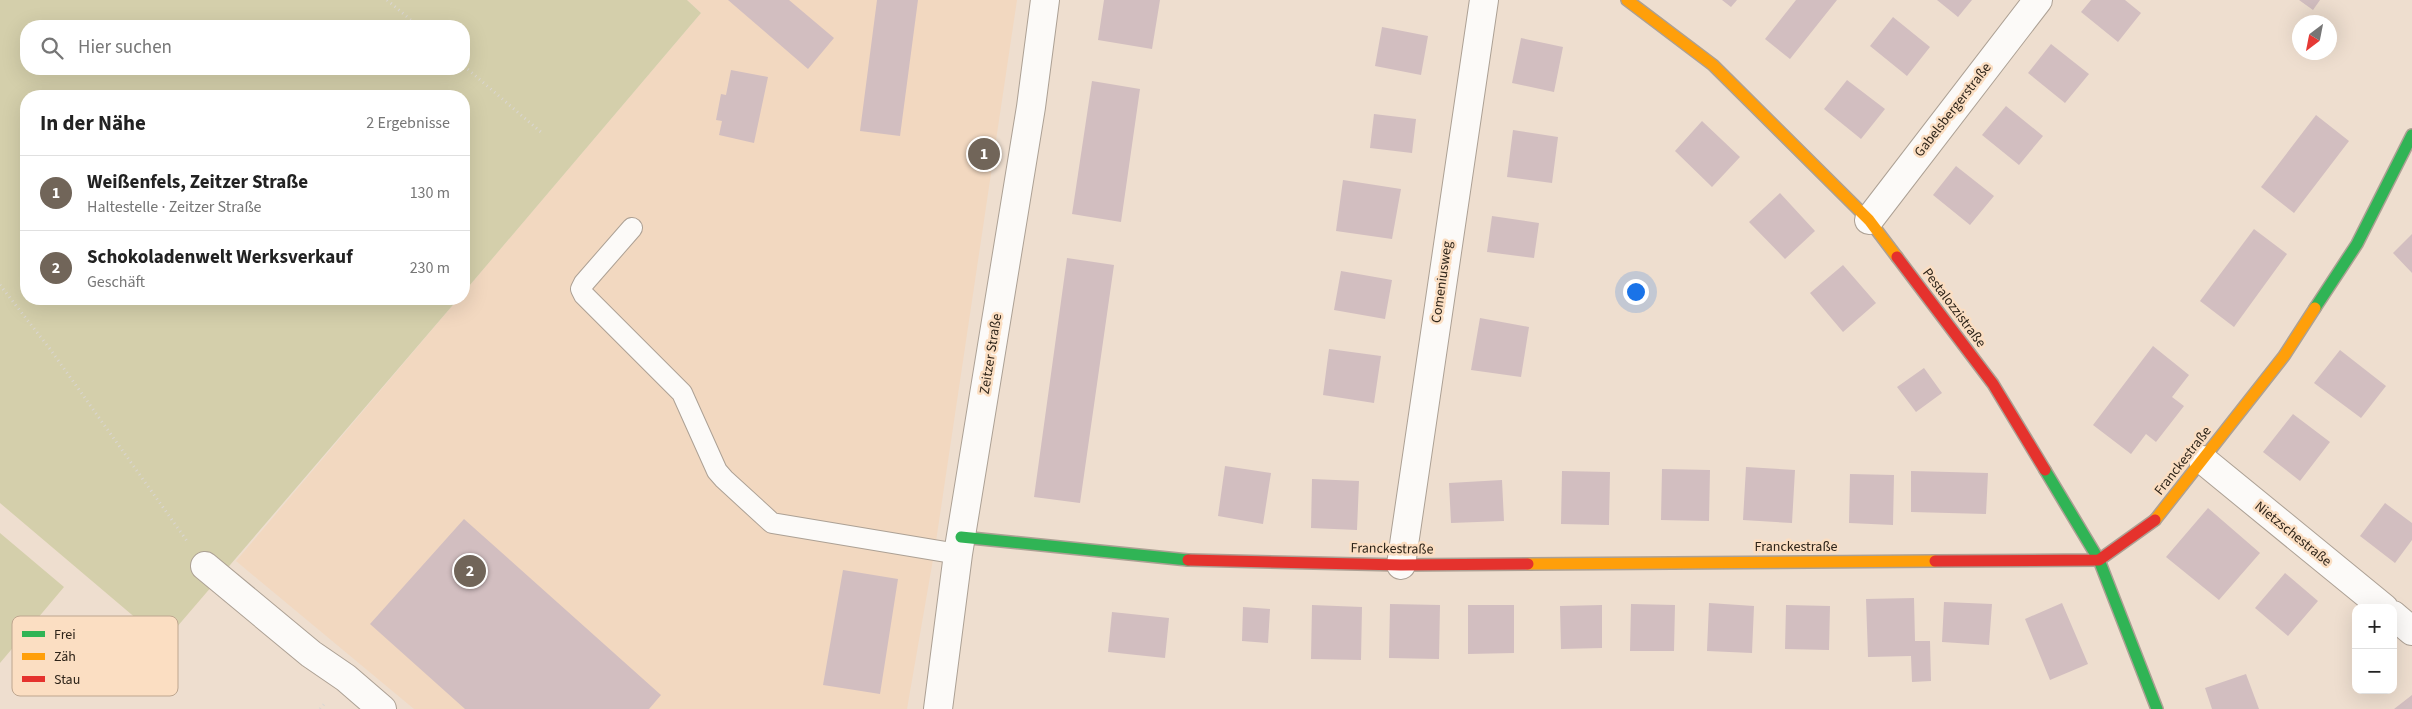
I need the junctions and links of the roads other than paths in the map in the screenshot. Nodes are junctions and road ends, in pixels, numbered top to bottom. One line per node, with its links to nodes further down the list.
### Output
1 (1045, 0): 9 (street, Zeitzer Straße)
2 (1484, 0): 11 (street, Comeniusweg)
3 (1627, 0): 6 (street, Pestalozzistraße)
4 (2038, 0): 6 (street, Gabelsbergerstraße)
5 (2412, 135): 8 (street, Franckestraße)
6 (1869, 220): 10 (street, Pestalozzistraße)
7 (632, 228): 9 (lane)
8 (2203, 460): 10 (street, Franckestraße); 13 (street, Nietzschestraße)
9 (960, 545): 11 (street, Franckestraße); 17 (street, Zeitzer Straße)
10 (2099, 560): 11 (street, Franckestraße); 18 (street, Pestalozzistraße)
11 (1401, 565)
12 (205, 566): 16 (street)
13 (2379, 604)
14 (2397, 618): 15 (street)
15 (2412, 631)
16 (382, 709)
17 (938, 709)
18 (2157, 709)

